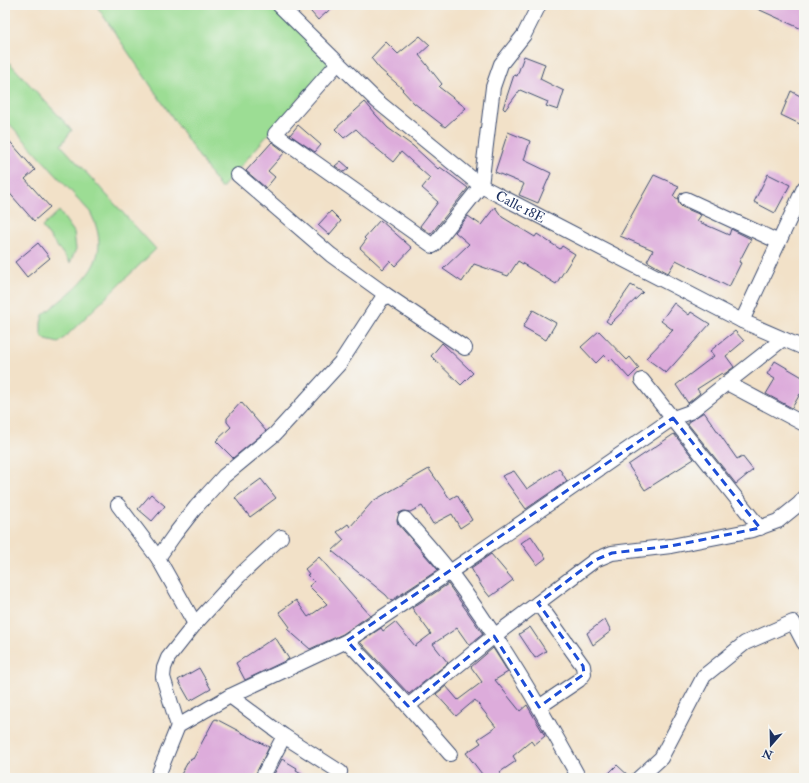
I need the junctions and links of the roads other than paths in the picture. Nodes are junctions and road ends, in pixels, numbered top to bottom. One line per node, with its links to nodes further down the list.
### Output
1 (279, 5): 3 (street, Calle 18E)
2 (539, 5): 5 (street)
3 (338, 63): 5 (street, Calle 18E); 5 (street)
4 (238, 175): 9 (street)
5 (481, 186): 10 (street, Calle 18E)
6 (804, 188): 8 (street)
7 (686, 199): 8 (street)
8 (779, 242): 10 (street)
9 (385, 294): 12 (street); 23 (street)
10 (742, 321): 11 (street, Calle 18E)
11 (783, 339): 13 (street, Calle 18E); 15 (street)
12 (465, 348)
13 (804, 348)
14 (642, 380): 16 (street)
15 (727, 383): 16 (street); 17 (street)
16 (672, 418): 21 (street); 24 (street)
17 (804, 424)
18 (804, 498): 21 (street)
19 (118, 505): 23 (street)
20 (405, 519): 24 (street)
21 (760, 528): 25 (street)
22 (280, 537): 26 (street)
23 (158, 558): 26 (street)
24 (450, 572): 27 (street); 28 (street)
25 (538, 603): 27 (street); 32 (street)
26 (195, 624): 33 (street)
27 (494, 636): 31 (street); 32 (street)
28 (347, 641): 30 (street); 31 (street)
29 (804, 643): 40 (street)
30 (230, 696): 33 (street); 34 (street)
31 (408, 706): 35 (street)
32 (539, 707): 39 (street)
33 (178, 726): 36 (street)
34 (284, 736): 37 (street); 38 (street)
35 (450, 754)
36 (157, 778)
37 (262, 778)
38 (338, 778)
39 (579, 778)
40 (639, 778)

